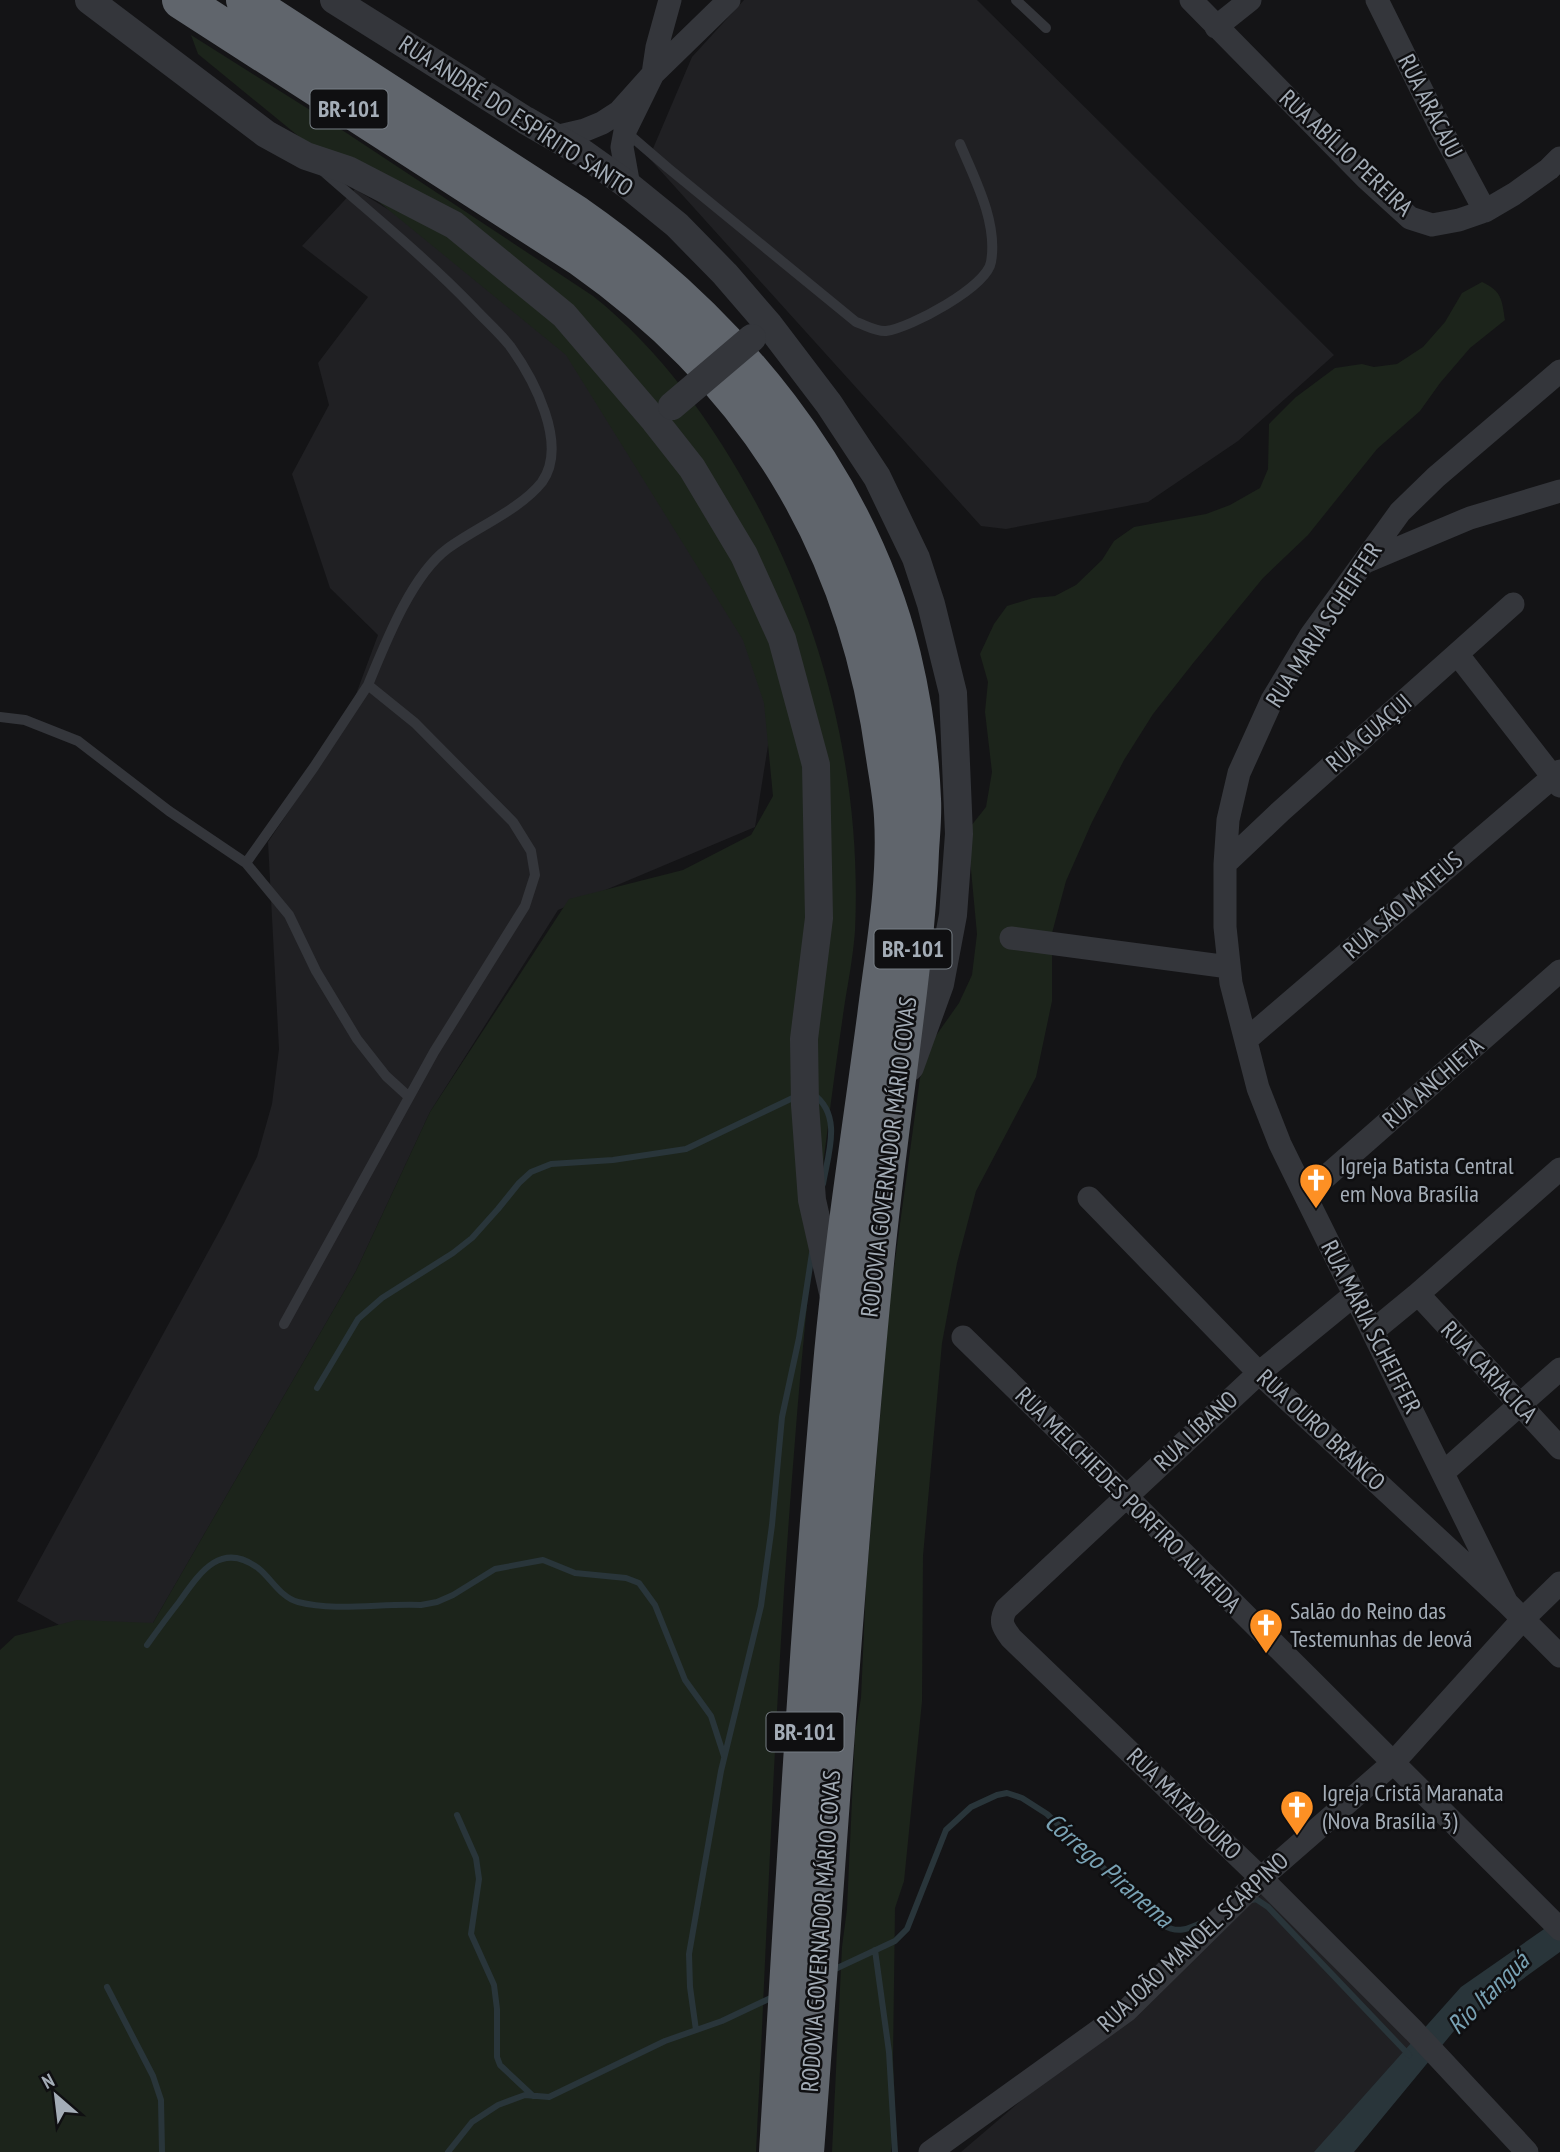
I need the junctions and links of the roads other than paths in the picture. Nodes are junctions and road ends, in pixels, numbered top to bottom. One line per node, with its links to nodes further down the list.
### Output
1 (89, 0): 17 (street, RODOVIA GOVERNADOR MÁRIO COVAS)
2 (181, 0): 44 (highway, RODOVIA GOVERNADOR MÁRIO COVAS / BR-101)
3 (334, 0): 15 (street, RUA ANDRÉ DO ESPÍRITO SANTO)
4 (670, 0): 13 (street)
5 (729, 0): 13 (street)
6 (1016, 0): 12 (lane)
7 (1191, 0): 11 (street, RUA ABÍLIO PEREIRA)
8 (1250, 0): 11 (street)
9 (1377, 0): 20 (street, RUA ARACAJU)
10 (254, 4): 38 (highway, RODOVIA GOVERNADOR MÁRIO COVAS / BR-101)
11 (1216, 27): 20 (street, RUA ABÍLIO PEREIRA)
12 (1046, 28)
13 (653, 74): 14 (street); 15 (street)
14 (625, 131): 16 (lane); 19 (street)
15 (555, 137): 19 (street, RUA ANDRÉ DO ESPÍRITO SANTO)
16 (960, 144)
17 (306, 156): 23 (street, RODOVIA GOVERNADOR MÁRIO COVAS); 28 (lane)
18 (1560, 158): 20 (street, RUA ABÍLIO PEREIRA)
19 (629, 186): 21 (street, RUA ANDRÉ DO ESPÍRITO SANTO)
20 (1485, 211)
21 (760, 331): 23 (street, bridge); 38 (street, RUA ANDRÉ DO ESPÍRITO SANTO)
22 (1560, 371): 25 (street, RUA MARIA SCHEIFFER)
23 (664, 414): 44 (street, RODOVIA GOVERNADOR MÁRIO COVAS)
24 (1560, 491): 25 (street)
25 (1361, 564): 32 (street, RUA MARIA SCHEIFFER)
26 (1513, 604): 27 (street, RUA GUAÇUI)
27 (1458, 655): 30 (street); 32 (street, RUA GUAÇUI)
28 (368, 685): 31 (lane); 37 (lane)
29 (0, 717): 31 (lane)
30 (1557, 778): 36 (street, RUA SÃO MATEUS)
31 (246, 863): 37 (lane)
32 (1225, 864): 34 (street, RUA MARIA SCHEIFFER)
33 (1011, 938): 34 (street)
34 (1229, 967): 36 (street, RUA MARIA SCHEIFFER)
35 (1560, 971): 40 (street, RUA ANCHIETA)
36 (1246, 1040): 40 (street, RUA MARIA SCHEIFFER)
37 (409, 1097): 45 (lane)
38 (892, 1118): 62 (highway, RODOVIA GOVERNADOR MÁRIO COVAS / BR-101)
39 (1560, 1169): 42 (street)
40 (1306, 1195): 43 (street, RUA MARIA SCHEIFFER)
41 (1088, 1198): 49 (street, RUA OURO BRANCO)
42 (1418, 1294): 46 (street); 50 (street, RUA CARIACICA)
43 (1354, 1296): 46 (street, RUA MARIA SCHEIFFER); 49 (street, RUA LÍBANO)
44 (837, 1312): 61 (highway, RODOVIA GOVERNADOR MÁRIO COVAS / BR-101)
45 (285, 1324)
46 (1373, 1331): 52 (street, RUA MARIA SCHEIFFER)
47 (963, 1338): 53 (street, RUA MELCHIEDES PORFIRO ALMEIDA)
48 (1560, 1369): 50 (street)
49 (1259, 1373): 53 (street, RUA LÍBANO); 55 (street, RUA OURO BRANCO)
50 (1519, 1406): 51 (street, RUA CARIACICA); 52 (street)
51 (1560, 1448)
52 (1444, 1472): 55 (street, RUA MARIA SCHEIFFER)
53 (1126, 1496): 56 (street, RUA LÍBANO); 58 (street, RUA MELCHIEDES PORFIRO ALMEIDA)
54 (1560, 1583): 55 (street, RUA JOÃO MANOEL SCARPINO)
55 (1515, 1611): 57 (street, RUA OURO BRANCO); 58 (street, RUA JOÃO MANOEL SCARPINO)
56 (1011, 1638): 59 (street, RUA MATADOURO)
57 (1560, 1656)
58 (1393, 1763): 59 (street, RUA JOÃO MANOEL SCARPINO); 60 (street, RUA MELCHIEDES PORFIRO ALMEIDA)
59 (1261, 1878): 63 (street, RUA JOÃO MANOEL SCARPINO); 64 (street, RUA MATADOURO)
60 (1560, 1929)
61 (778, 2152)
62 (805, 2152)
63 (930, 2152)
64 (1527, 2152)

